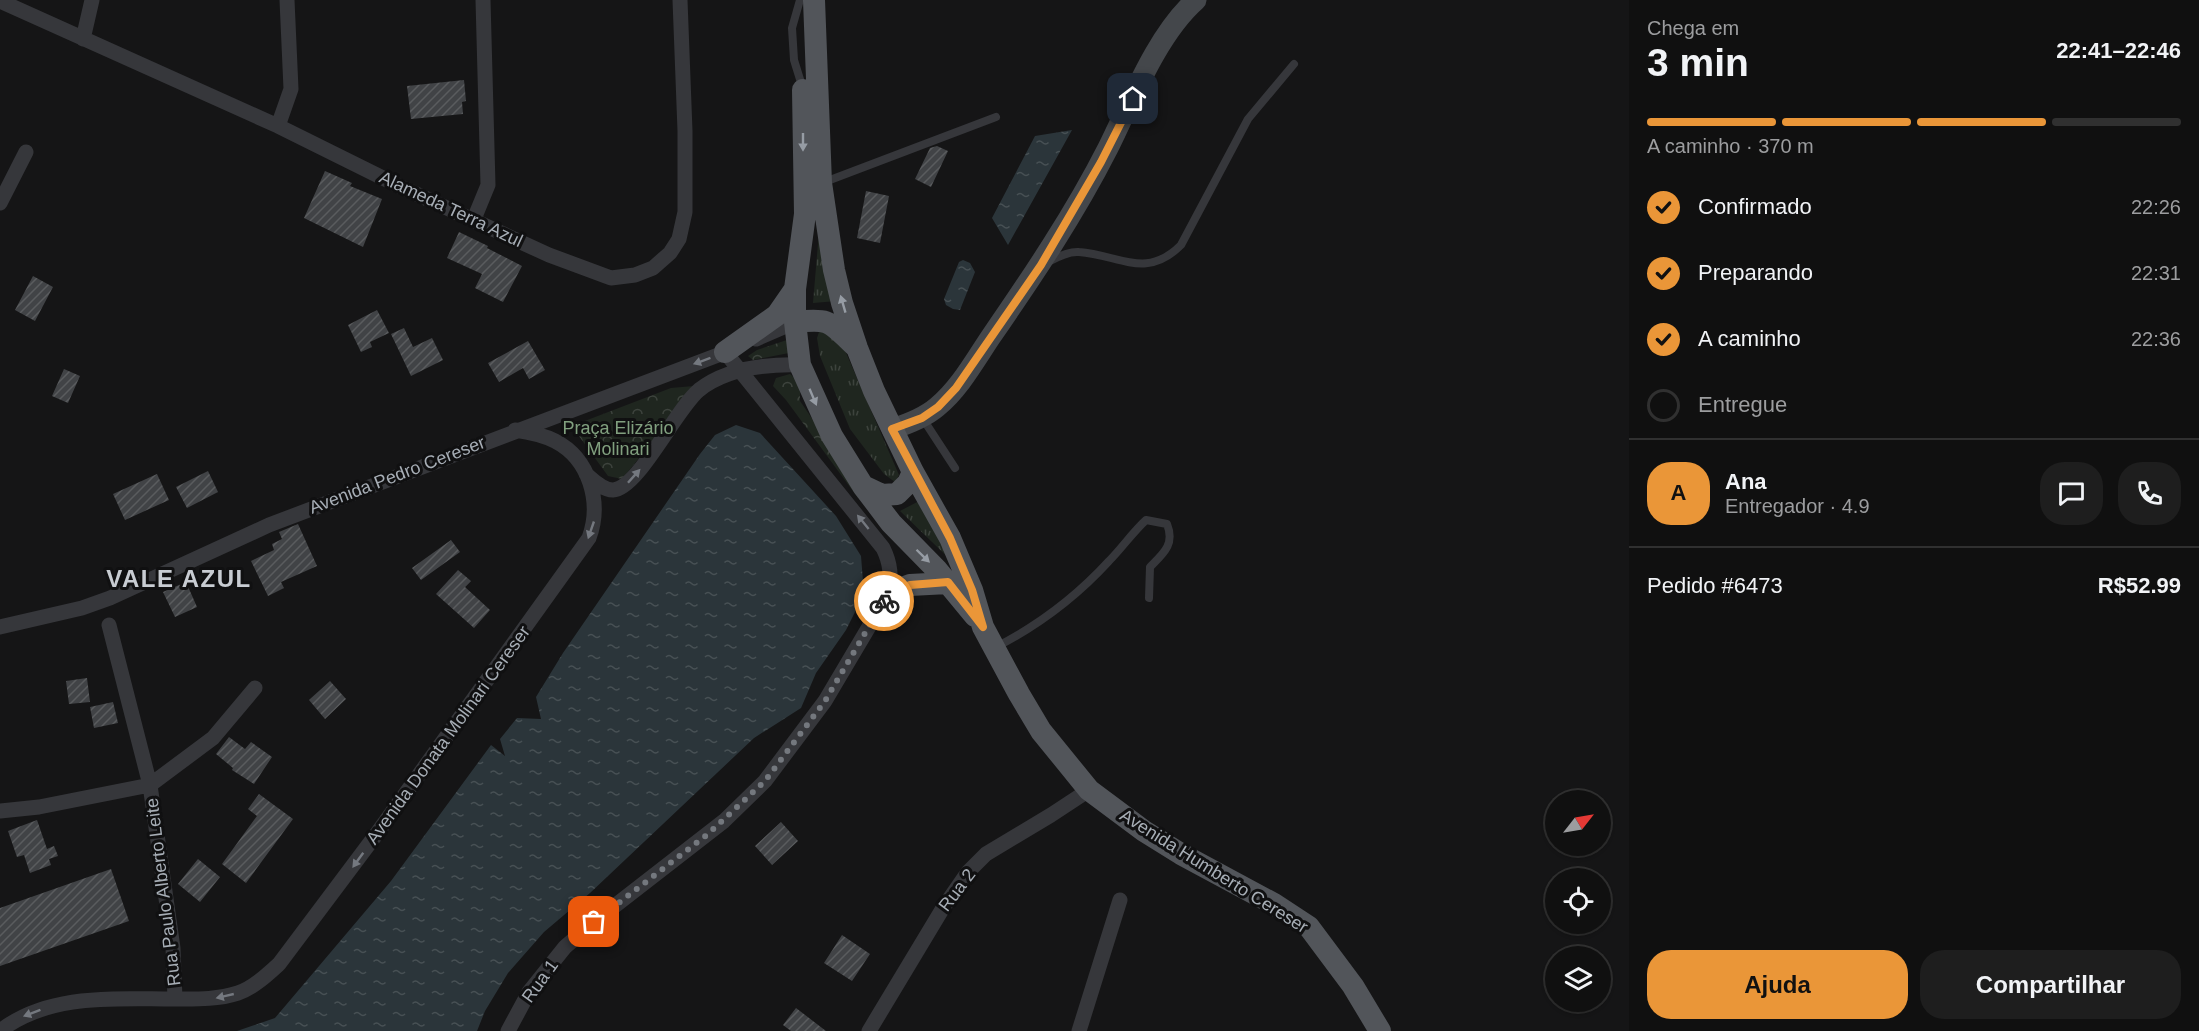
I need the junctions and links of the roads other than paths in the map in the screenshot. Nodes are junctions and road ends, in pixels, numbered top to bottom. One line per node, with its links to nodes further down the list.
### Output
1 (92, 0): 9 (street)
2 (287, 0): 12 (street)
3 (483, 0): 16 (street)
4 (680, 0): 16 (street, Alameda Terra Azul)
5 (800, 0): 18 (main road, Avenida Humberto Cereser, one-way to 18)
6 (814, 0): 14 (main road, Avenida Humberto Cereser)
7 (1196, 0): 17 (street)
8 (0, 1): 9 (street, Alameda Terra Azul)
9 (83, 39): 12 (street, Alameda Terra Azul)
10 (1294, 64): 17 (lane)
11 (996, 117): 14 (lane)
12 (278, 126): 16 (street, Alameda Terra Azul)
13 (26, 152): 15 (street)
14 (821, 183): 20 (main road, Avenida Humberto Cereser, one-way to 14)
15 (0, 203)
16 (474, 219)
17 (1041, 265): 25 (street)
18 (795, 289): 19 (main road, Avenida Humberto Cereser); 21 (main road)
19 (795, 322): 20 (main road); 21 (street, Avenida Pedro Cereser); 22 (main road, Avenida Humberto Cereser)
20 (857, 348): 26 (main road, Avenida Humberto Cereser)
21 (725, 352): 23 (street); 24 (street, Avenida Pedro Cereser, one-way to 24)
22 (800, 365): 23 (street); 32 (main road, Avenida Humberto Cereser, one-way to 32)
23 (741, 371): 31 (street, one-way to 23); 34 (street, one-way to 23)
24 (572, 409): 27 (street, Avenida Pedro Cereser); 28 (street)
25 (922, 418): 26 (street); 29 (lane)
26 (892, 429): 30 (main road, Avenida Humberto Cereser)
27 (515, 430): 28 (street); 37 (street, Avenida Pedro Cereser)
28 (558, 442): 31 (street)
29 (955, 468)
30 (913, 472): 32 (main road); 38 (main road, Avenida Humberto Cereser)
31 (586, 474): 45 (street, Avenida Donata Molinari Cereser, one-way to 45)
32 (863, 486): 33 (main road, Avenida Humberto Cereser, one-way to 33)
33 (948, 582): 34 (main road); 38 (main road, Avenida Humberto Cereser)
34 (889, 593): 47 (street, Rua 1)
35 (1149, 598): 39 (lane)
36 (109, 625): 41 (street, Rua Paulo Alberto Leite)
37 (0, 627)
38 (983, 627): 39 (main road, Avenida Humberto Cereser)
39 (994, 647): 42 (main road, Avenida Humberto Cereser)
40 (255, 688): 41 (street)
41 (150, 785): 43 (street); 45 (street, Rua Paulo Alberto Leite)
42 (1089, 790): 48 (street, Rua 2); 50 (main road, Avenida Humberto Cereser)
43 (0, 811)
44 (1120, 900): 49 (street)
45 (176, 999): 46 (street, Avenida Donata Molinari Cereser, one-way to 46)
46 (0, 1031)
47 (508, 1031)
48 (868, 1031)
49 (1079, 1031)
50 (1380, 1031)

